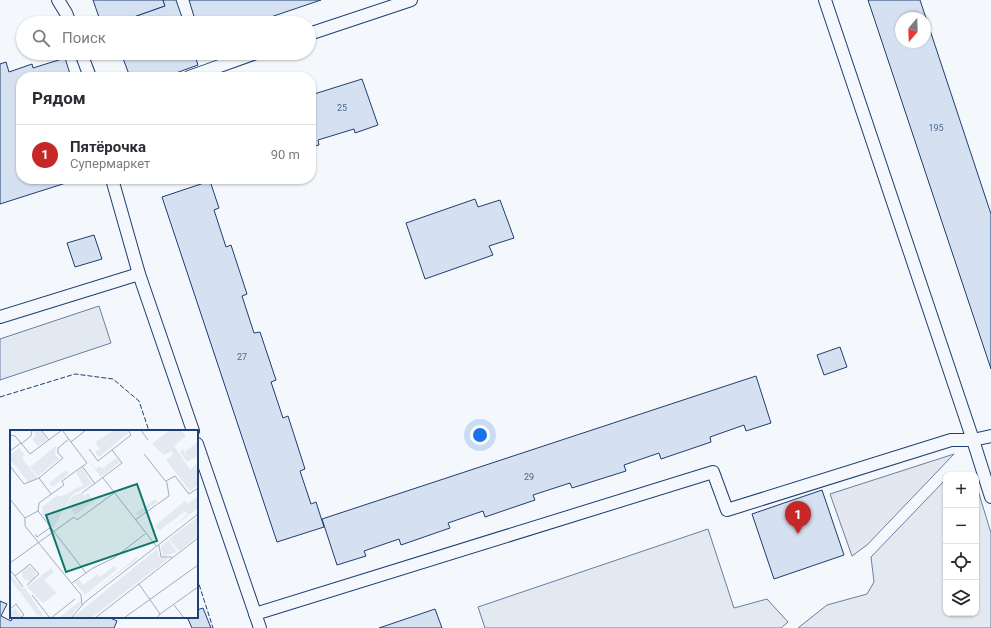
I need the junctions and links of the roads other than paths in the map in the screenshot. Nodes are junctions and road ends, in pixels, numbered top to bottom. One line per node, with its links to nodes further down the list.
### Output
1 (58, 0): 4 (lane)
2 (411, 0): 5 (lane)
3 (825, 0): 15 (lane)
4 (67, 16)
5 (316, 32)
6 (84, 60): 8 (lane)
7 (236, 60): 9 (lane)
8 (88, 72)
9 (203, 72)
10 (113, 184): 11 (lane)
11 (140, 274): 12 (lane); 13 (lane)
12 (0, 317)
13 (193, 430)
14 (991, 436): 15 (lane)
15 (973, 440): 17 (lane); 18 (lane)
16 (198, 447): 18 (lane)
17 (991, 496)
18 (255, 614): 19 (lane)
19 (260, 628)

